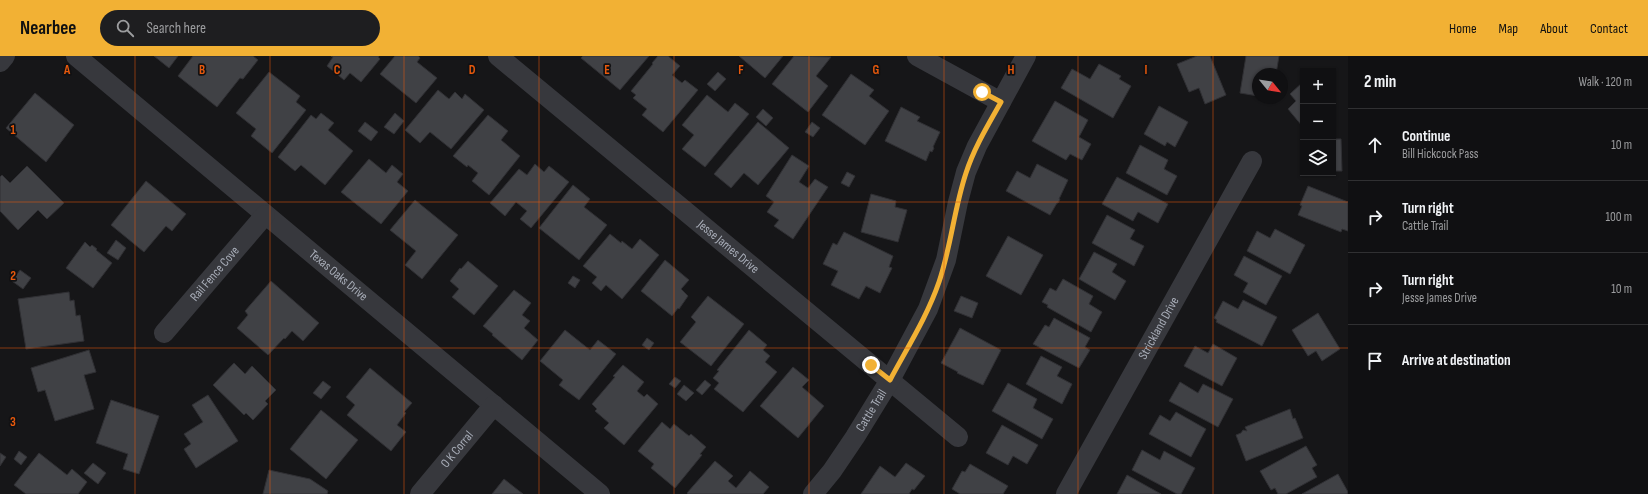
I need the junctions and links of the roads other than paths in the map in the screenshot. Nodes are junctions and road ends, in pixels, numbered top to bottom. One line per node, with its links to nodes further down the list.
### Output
1 (5, 56): 6 (street)
2 (76, 56): 9 (street, Texas Oaks Drive)
3 (498, 56): 11 (street, Jesse James Drive)
4 (917, 56): 7 (street)
5 (1026, 56): 7 (street, Cattle Trail)
6 (0, 62)
7 (1001, 102): 11 (street, Cattle Trail)
8 (1252, 162): 17 (street, Strickland Drive)
9 (265, 215): 10 (street, Rail Fence Cove); 12 (street, Texas Oaks Drive)
10 (164, 333)
11 (890, 380): 13 (street, Jesse James Drive); 16 (street, Cattle Trail)
12 (494, 404): 14 (street, O K Corral); 15 (street, Texas Oaks Drive)
13 (958, 436)
14 (420, 494)
15 (600, 494)
16 (813, 494)
17 (1066, 494)

